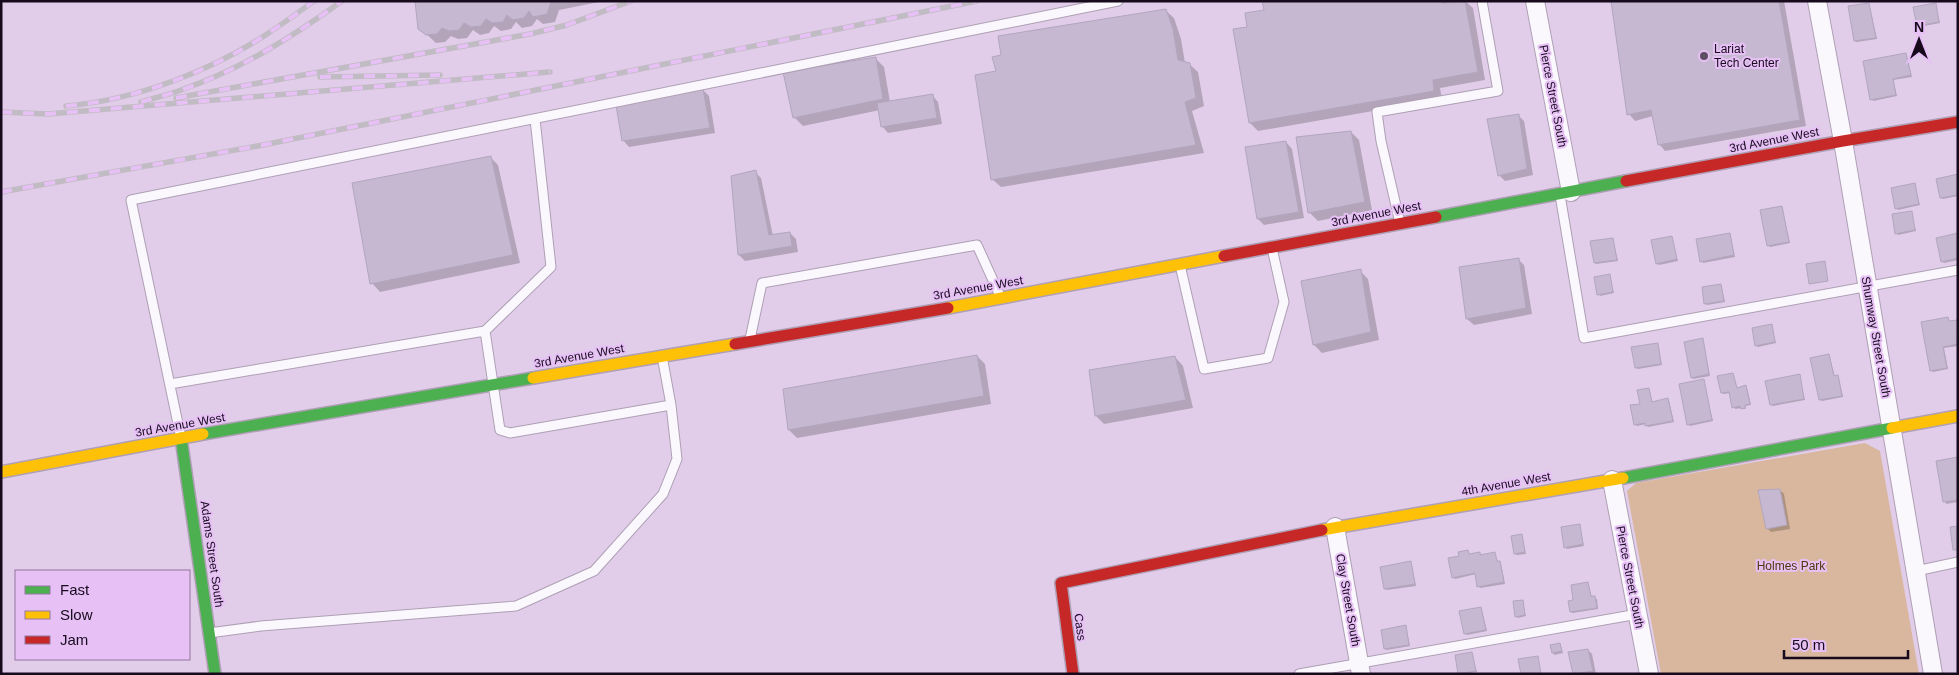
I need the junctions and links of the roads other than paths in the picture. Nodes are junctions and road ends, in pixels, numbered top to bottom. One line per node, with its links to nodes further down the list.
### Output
1 (1118, 1): 5 (lane)
2 (1482, 1): 9 (lane)
3 (1535, 1): 8 (street, Pierce Street South)
4 (1817, 1): 7 (street, Shumway Street South)
5 (536, 119): 15 (lane); 18 (lane)
6 (1958, 122): 7 (street, 3rd Avenue West)
7 (1843, 141): 8 (street, 3rd Avenue West); 13 (street, Shumway Street South)
8 (1565, 193): 9 (street, 3rd Avenue West); 13 (lane)
9 (1400, 224): 10 (street, 3rd Avenue West)
10 (1272, 248): 11 (street, 3rd Avenue West); 11 (lane)
11 (1180, 265): 14 (street, 3rd Avenue West)
12 (1958, 270): 13 (lane)
13 (1867, 286): 22 (street, Shumway Street South)
14 (1001, 298): 16 (street, 3rd Avenue West); 16 (lane)
15 (485, 331): 18 (lane); 19 (lane)
16 (749, 341): 17 (street, 3rd Avenue West)
17 (662, 356): 19 (street, 3rd Avenue West); 20 (lane)
18 (170, 384): 23 (lane)
19 (493, 385): 20 (lane); 23 (street, 3rd Avenue West)
20 (671, 405): 31 (lane)
21 (1958, 416): 22 (street, 4th Avenue West)
22 (1891, 428): 25 (street, 4th Avenue West); 28 (street, Shumway Street South)
23 (181, 438): 24 (street, 3rd Avenue West); 31 (street, Adams Street South)
24 (1, 472)
25 (1612, 480): 26 (street, 4th Avenue West); 30 (street, Pierce Street South)
26 (1335, 527): 29 (street, 4th Avenue West); 32 (street, Clay Street South)
27 (1958, 562): 28 (lane)
28 (1916, 571): 37 (street, Shumway Street South)
29 (1061, 583): 34 (street, Cass)
30 (1638, 614): 32 (lane); 36 (street, Pierce Street South)
31 (209, 634): 33 (street, Adams Street South)
32 (1360, 669): 35 (lane)
33 (215, 674)
34 (1073, 674)
35 (1299, 674)
36 (1649, 674)
37 (1933, 674)

